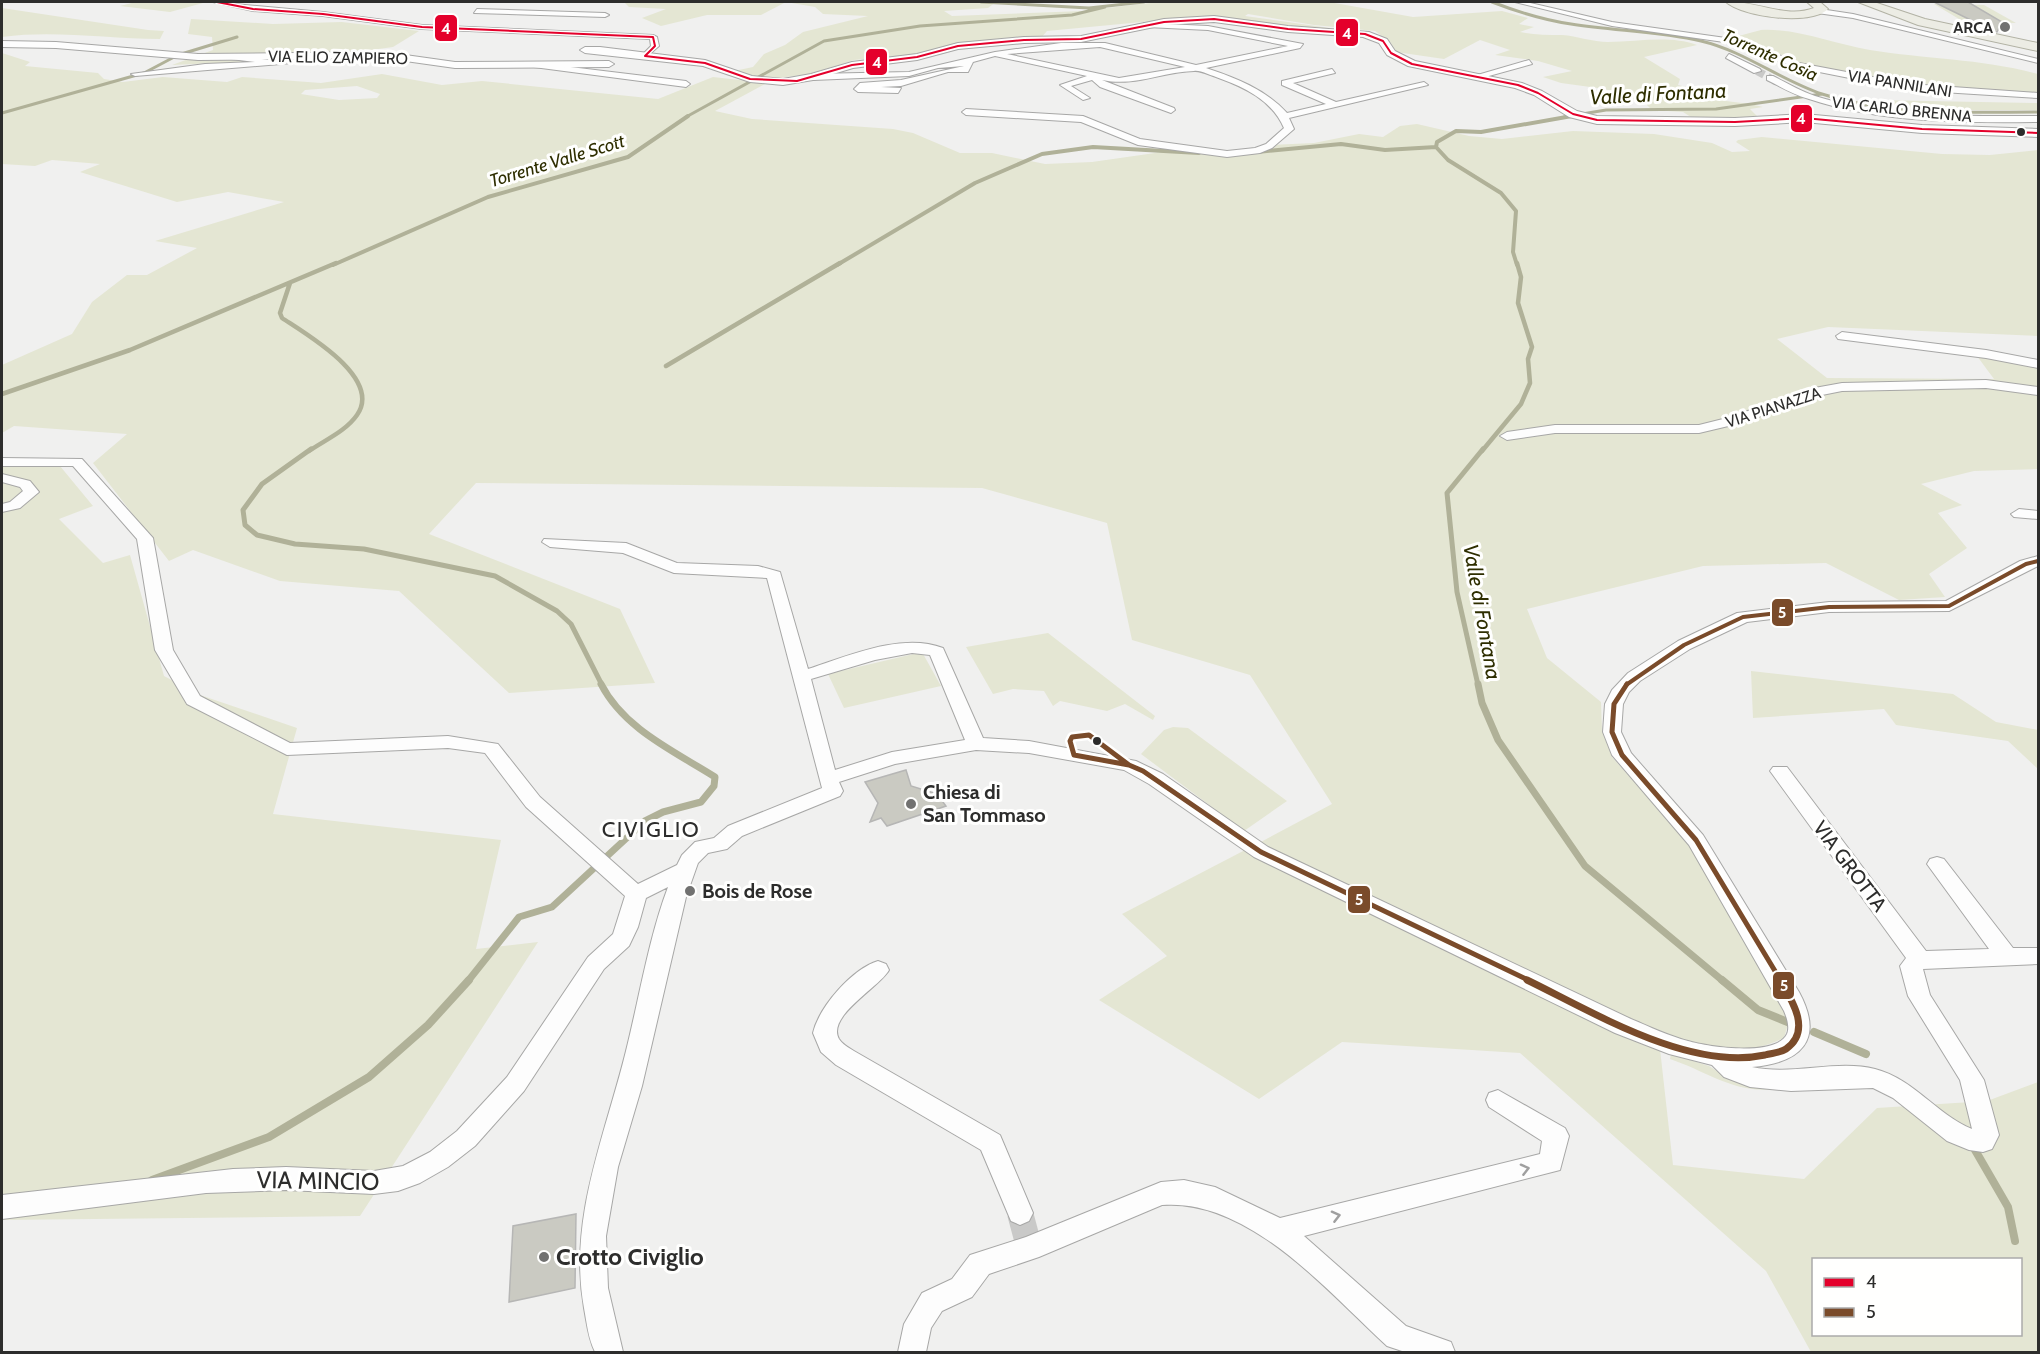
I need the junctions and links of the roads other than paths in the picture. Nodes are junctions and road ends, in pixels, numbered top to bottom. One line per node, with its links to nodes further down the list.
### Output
1 (217, 2): 10 (street)
2 (1519, 2): 34 (street, VIA PANNILANI)
3 (1732, 2): 6 (main road)
4 (1864, 2): 12 (main road)
5 (603, 4): 8 (street)
6 (1816, 6): 17 (street)
7 (477, 11): 8 (street)
8 (604, 15): 10 (street)
9 (1147, 25): 21 (street); 25 (street); 26 (street)
10 (578, 33): 15 (street)
11 (2, 44): 14 (street, VIA ELIO ZAMPIERO)
12 (2038, 46)
13 (994, 54): 18 (street); 21 (street); 27 (street)
14 (224, 56): 20 (street, VIA ELIO ZAMPIERO); 24 (street)
15 (645, 56): 20 (street, VIA ELIO ZAMPIERO); 26 (street)
16 (1729, 56): 23 (street)
17 (2038, 61)
18 (964, 62): 26 (street); 33 (street)
19 (1529, 62): 25 (street)
20 (529, 64): 29 (street)
21 (1199, 68): 27 (street); 39 (street)
22 (1332, 71): 36 (street)
23 (1756, 71)
24 (135, 74)
25 (1478, 76): 41 (street)
26 (813, 77)
27 (1094, 77): 30 (street); 37 (street)
28 (1770, 78): 40 (street, VIA CARLO BRENNA)
29 (686, 84)
30 (1064, 85): 32 (street); 35 (street)
31 (1424, 85): 36 (street)
32 (1054, 86)
33 (898, 90)
34 (2038, 96)
35 (1086, 98)
36 (1335, 105): 39 (street)
37 (1171, 110)
38 (966, 112): 39 (street)
39 (1285, 116)
40 (2038, 119)
41 (2038, 133)
42 (1842, 336): 43 (street)
43 (2038, 364)
44 (2038, 392): 45 (street, VIA PIANAZZA)
45 (1507, 436)
46 (2, 462): 59 (street)
47 (2, 478): 48 (street)
48 (2, 508)
49 (2019, 514): 50 (street)
50 (2038, 515)
51 (550, 542): 53 (street)
52 (2038, 561): 64 (street)
53 (802, 676): 54 (street); 56 (street)
54 (976, 744): 56 (street); 64 (street)
55 (1780, 771): 62 (street, VIA GROTTA)
56 (828, 779): 58 (street)
57 (1937, 864): 61 (street)
58 (687, 869): 59 (street); 69 (street)
59 (636, 894): 66 (street, VIA MINCIO)
60 (2038, 956): 61 (street)
61 (2007, 957): 62 (street)
62 (1920, 960): 64 (street)
63 (878, 970): 67 (street)
64 (1719, 1057)
65 (1498, 1100): 68 (street, one-way to 65)
66 (2, 1207)
67 (1020, 1213)
68 (1279, 1230): 70 (street); 71 (street)
69 (609, 1353)
70 (912, 1353)
71 (1442, 1353)

